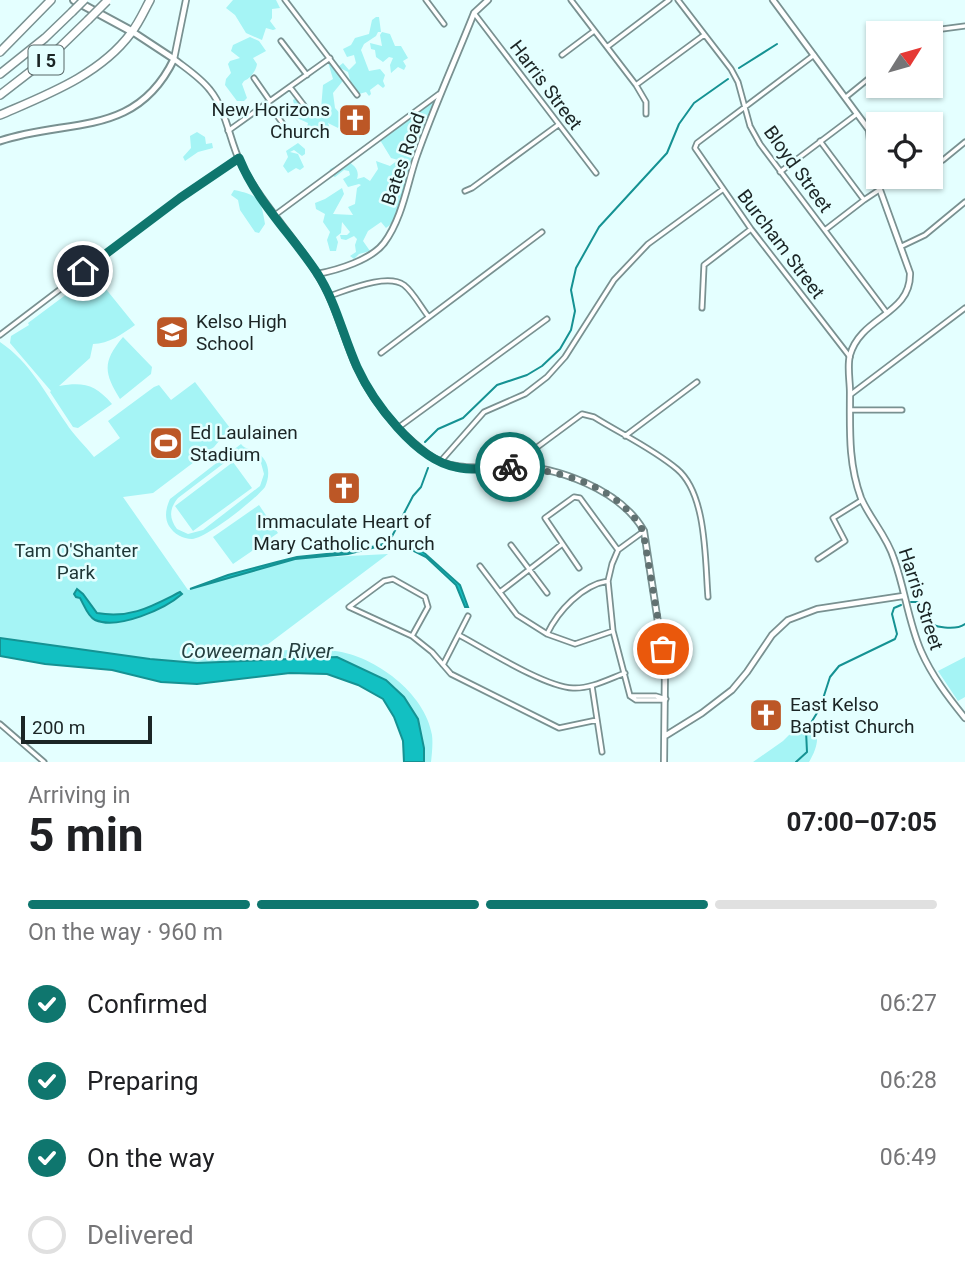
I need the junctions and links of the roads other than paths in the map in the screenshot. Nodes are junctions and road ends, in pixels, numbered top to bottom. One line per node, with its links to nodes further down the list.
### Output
1 (44, 0): 16 (highway)
2 (51, 0): 16 (highway)
3 (74, 0): 22 (main road)
4 (84, 0): 31 (highway, I 5, bridge)
5 (107, 0): 38 (highway, I 5, bridge)
6 (150, 0): 22 (highway)
7 (187, 0): 30 (street)
8 (285, 0): 29 (street)
9 (426, 0): 18 (street)
10 (488, 0): 17 (street)
11 (579, 0): 15 (street)
12 (668, 0): 25 (street)
13 (678, 0): 23 (street, Bloyd Street)
14 (773, 0): 28 (street)
15 (573, 2): 21 (street)
16 (41, 10): 26 (highway)
17 (474, 13): 37 (street, Bates Road); 48 (street, Harris Street)
18 (444, 24)
19 (965, 26): 20 (street)
20 (943, 29)
21 (594, 31): 25 (street); 27 (street)
22 (133, 32): 30 (main road); 46 (highway)
23 (704, 35): 35 (street); 43 (street, Bloyd Street)
24 (281, 41): 32 (street)
25 (607, 47): 35 (street)
26 (0, 52)
27 (562, 55)
28 (814, 55): 40 (street); 43 (street)
29 (330, 58): 32 (street); 39 (street)
30 (174, 60): 49 (street); 50 (main road)
31 (0, 74)
32 (307, 75): 36 (street)
33 (254, 78): 41 (street)
34 (866, 81): 40 (street)
35 (636, 86): 45 (street)
36 (289, 87): 41 (street); 42 (street)
37 (442, 94): 62 (street); 67 (street, Bates Road)
38 (0, 95)
39 (357, 95)
40 (846, 97): 44 (street)
41 (269, 102): 47 (street); 49 (street)
42 (306, 108)
43 (744, 108): 55 (street, Bloyd Street); 57 (street, Burcham Street)
44 (858, 113): 51 (street); 58 (street)
45 (646, 114)
46 (0, 115)
47 (283, 124)
48 (558, 125): 56 (street, Harris Street); 59 (street)
49 (228, 131): 53 (street)
50 (0, 141)
51 (820, 141): 55 (street); 60 (street)
52 (965, 142): 54 (street)
53 (239, 158): 62 (street); 74 (street)
54 (943, 160)
55 (780, 172): 64 (street, Bloyd Street)
56 (596, 173)
57 (722, 190): 63 (street, Burcham Street); 83 (street)
58 (880, 190): 60 (street); 66 (street)
59 (465, 191)
60 (864, 200): 64 (street)
61 (965, 202): 66 (street)
62 (275, 215): 67 (street)
63 (751, 229): 69 (street); 76 (street, Burcham Street)
64 (825, 230): 71 (street, Bloyd Street)
65 (542, 232): 72 (street)
66 (902, 246): 71 (street)
67 (317, 274): 68 (street)
68 (329, 296): 72 (street); 81 (street)
69 (702, 308)
70 (965, 308): 78 (street)
71 (887, 313): 76 (street)
72 (428, 316): 75 (street)
73 (547, 319): 81 (street)
74 (0, 335)
75 (381, 353)
76 (850, 357): 78 (street, Harris Street)
77 (697, 382): 82 (street)
78 (850, 395): 79 (street, Harris Street)
79 (850, 410): 80 (street); 85 (street, Harris Street)
80 (902, 410)
81 (399, 428): 83 (street)
82 (625, 436): 84 (street); 98 (street)
83 (440, 462): 84 (street)
84 (511, 466): 86 (street)
85 (862, 500): 90 (street); 97 (street, Harris Street)
86 (643, 531): 89 (street); 107 (street)
87 (511, 545): 93 (street)
88 (561, 545): 89 (street); 92 (street); 93 (street)
89 (618, 550): 94 (street)
90 (818, 559)
91 (480, 566): 95 (street)
92 (579, 568)
93 (529, 569): 95 (street); 96 (street)
94 (608, 581): 100 (street); 101 (street)
95 (500, 592): 101 (street)
96 (547, 593)
97 (903, 596): 108 (street, Harris Street); 111 (street)
98 (708, 597)
99 (468, 616): 102 (street)
100 (613, 631): 101 (street); 105 (street)
101 (547, 634)
102 (459, 635): 104 (street); 106 (street)
103 (412, 636): 103 (street); 104 (street)
104 (443, 665): 109 (street)
105 (625, 673): 106 (street); 107 (street)
106 (592, 686): 109 (street)
107 (666, 699): 111 (street)
108 (965, 718)
109 (597, 720): 112 (street)
110 (0, 724): 113 (street)
111 (665, 736): 114 (street)
112 (602, 752)
113 (44, 762)
114 (664, 762)

